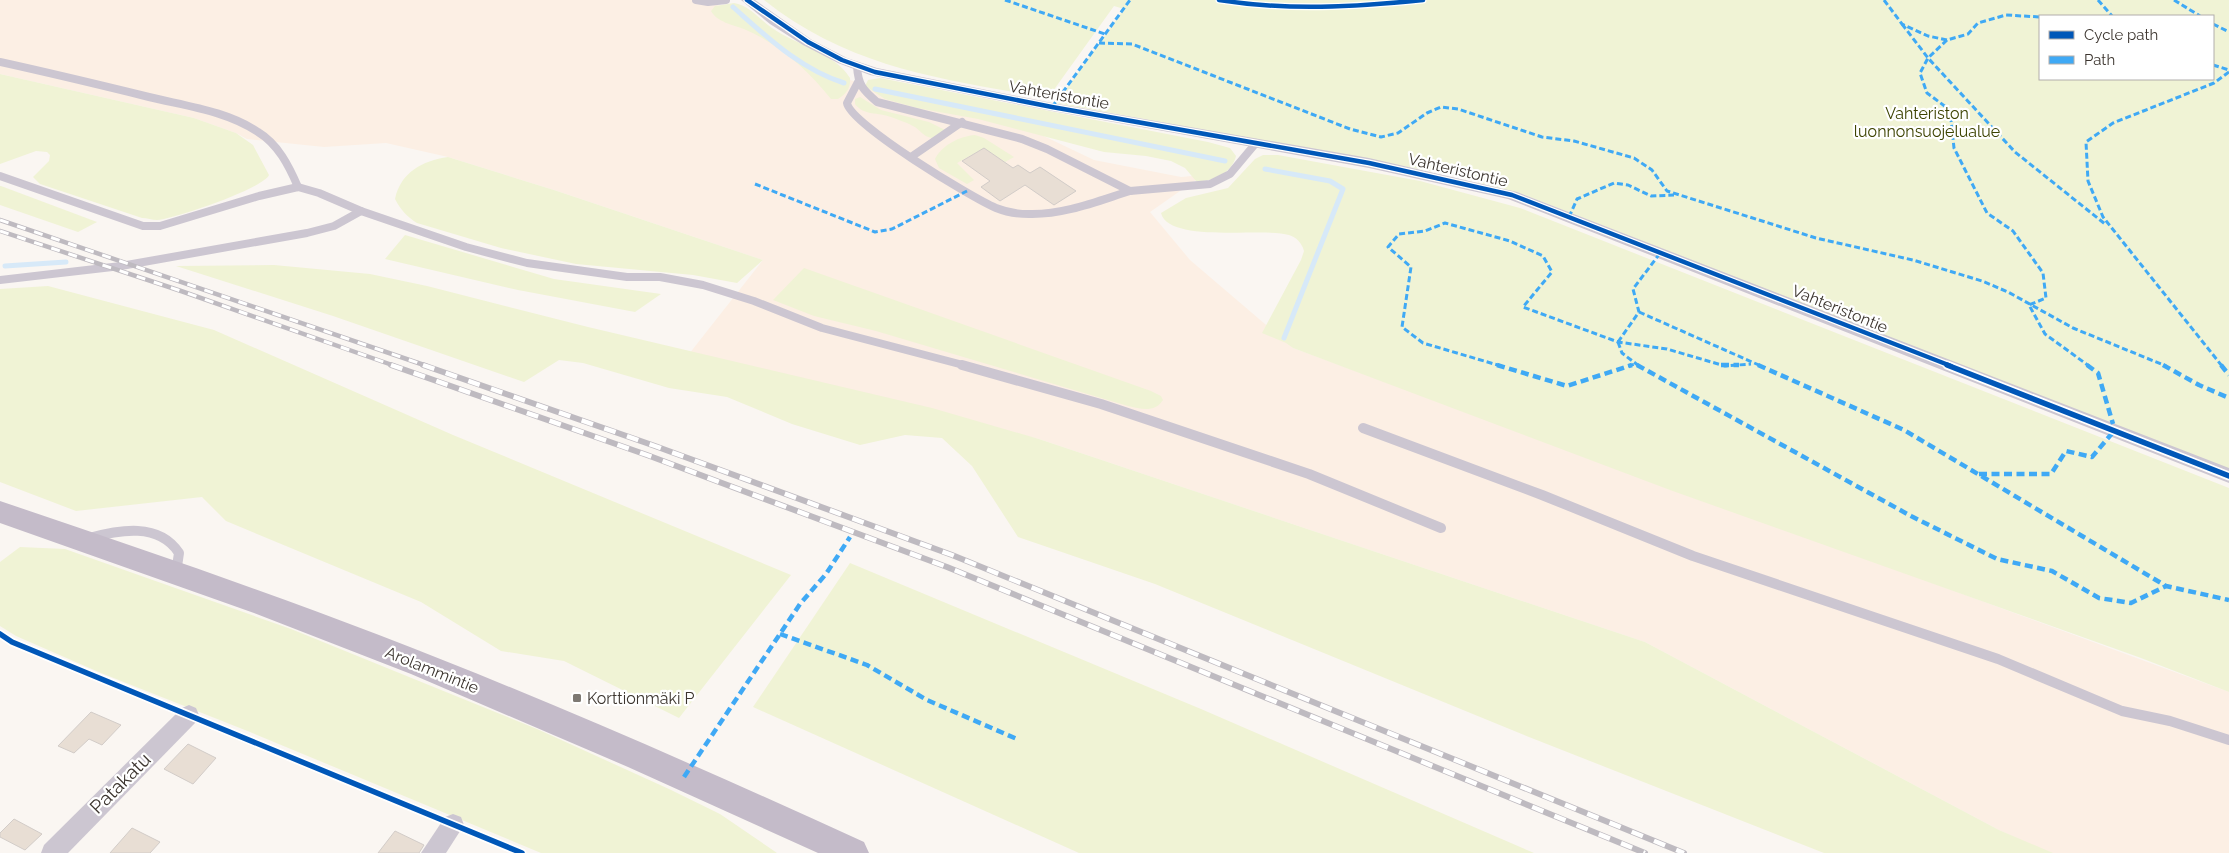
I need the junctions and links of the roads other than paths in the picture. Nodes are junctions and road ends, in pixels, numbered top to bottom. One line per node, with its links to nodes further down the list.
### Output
1 (696, 0): 2 (lane)
2 (726, 0)
3 (747, 0): 5 (street, Vahteristontie)
4 (0, 62): 11 (lane)
5 (857, 66): 6 (lane); 8 (street, Vahteristontie)
6 (858, 82): 7 (lane); 9 (lane)
7 (962, 122): 9 (lane); 12 (lane)
8 (1256, 143): 12 (lane); 16 (street, Vahteristontie)
9 (911, 157): 12 (lane)
10 (0, 176): 11 (lane)
11 (298, 187): 13 (lane)
12 (1130, 191)
13 (361, 211): 14 (lane); 18 (lane)
14 (0, 280)
15 (1363, 428): 20 (lane)
16 (2229, 476)
17 (0, 512): 24 (street, Arolammintie)
18 (1441, 528)
19 (189, 714): 22 (street, Patakatu)
20 (2229, 740)
21 (453, 825): 23 (street)
22 (52, 853)
23 (432, 853)
24 (853, 853)

